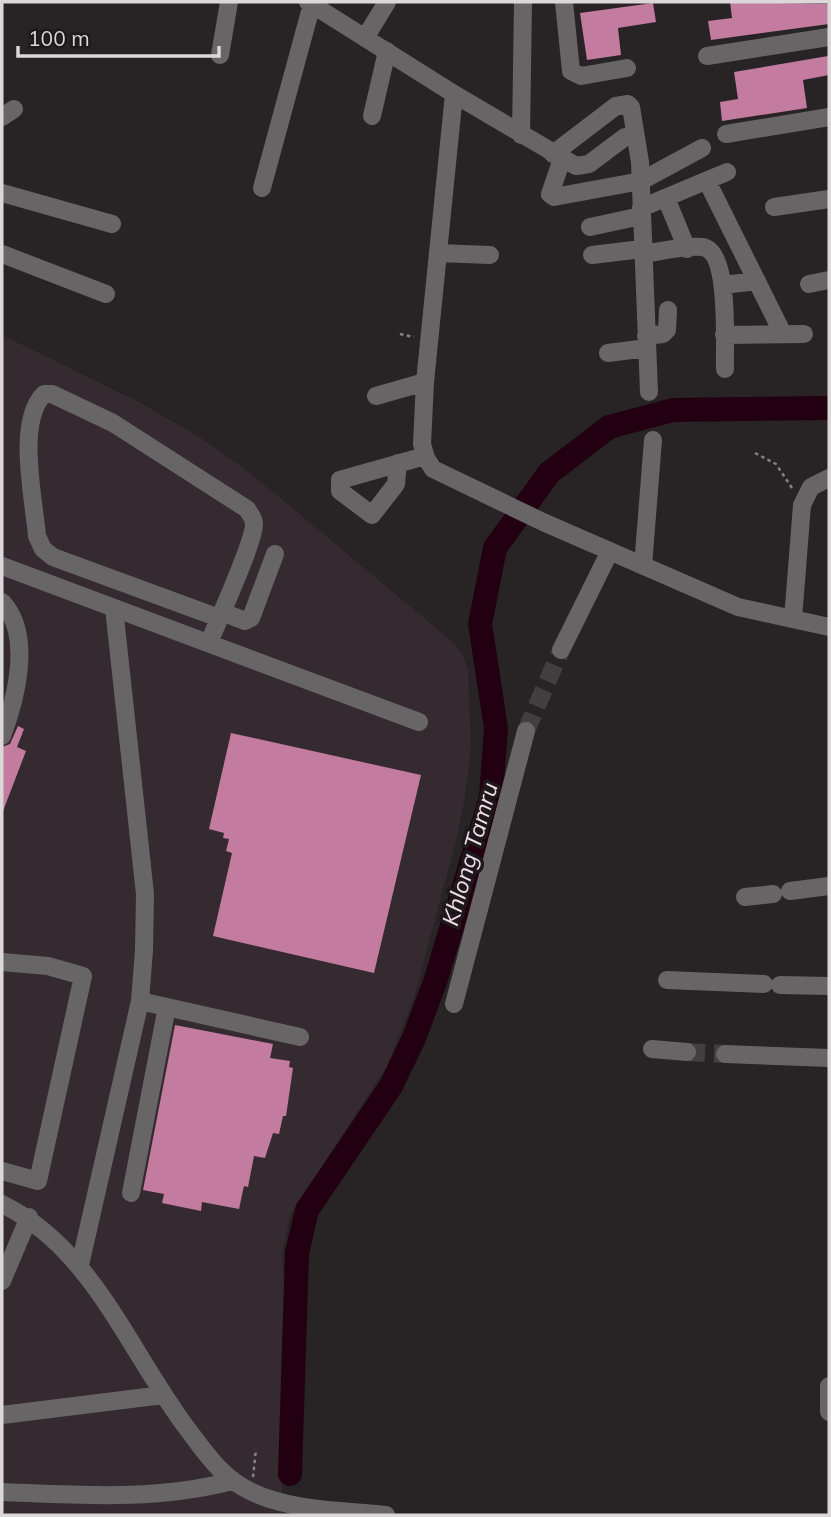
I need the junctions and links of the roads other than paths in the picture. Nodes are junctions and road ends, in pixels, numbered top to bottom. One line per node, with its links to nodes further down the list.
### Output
1 (229, 2): 9 (street)
2 (387, 2): 7 (street)
3 (523, 2): 16 (street)
4 (564, 2): 11 (street)
5 (310, 3): 7 (street); 23 (street)
6 (829, 37): 10 (street)
7 (365, 38): 8 (street)
8 (387, 51): 12 (street); 13 (street)
9 (220, 55)
10 (707, 56)
11 (627, 68)
12 (454, 94): 16 (street); 33 (street)
13 (372, 116)
14 (829, 117): 15 (street)
15 (726, 134)
16 (520, 135): 19 (street)
17 (625, 137): 19 (street)
18 (702, 148): 21 (street)
19 (557, 157): 21 (street); 21 (street)
20 (727, 172): 22 (street)
21 (641, 181): 28 (street)
22 (707, 181): 25 (street); 38 (street)
23 (262, 188)
24 (2, 193): 29 (street)
25 (666, 198): 28 (street); 31 (street)
26 (829, 199): 27 (street)
27 (774, 207)
28 (641, 212): 30 (street); 32 (street)
29 (112, 224)
30 (590, 227)
31 (687, 249): 32 (street); 40 (street)
32 (642, 252): 36 (street); 46 (street)
33 (438, 253): 35 (street); 49 (street)
34 (2, 254): 41 (street)
35 (490, 255)
36 (592, 255)
37 (829, 280): 39 (street)
38 (757, 281): 40 (street); 43 (street)
39 (808, 284)
40 (723, 285): 45 (street)
41 (106, 294)
42 (668, 310): 46 (street)
43 (783, 334): 44 (street); 45 (street)
44 (804, 334)
45 (724, 335): 48 (street)
46 (646, 342): 47 (street); 50 (street)
47 (608, 353)
48 (725, 369)
49 (425, 382): 51 (street); 53 (street)
50 (649, 392)
51 (376, 396)
52 (653, 440): 59 (street)
53 (425, 456): 54 (street); 56 (street)
54 (398, 463)
55 (829, 478): 63 (street)
56 (610, 551): 59 (street); 66 (street)
57 (275, 554): 62 (street)
58 (2, 566): 61 (street)
59 (643, 566): 63 (street)
60 (2, 602): 69 (street)
61 (114, 608): 65 (street); 75 (street)
62 (220, 615): 62 (street); 65 (street)
63 (793, 619): 64 (street)
64 (829, 627)
65 (209, 643): 67 (street)
66 (561, 650)
67 (419, 722)
68 (526, 731): 76 (street)
69 (2, 736)
70 (829, 886): 71 (street)
71 (745, 898)
72 (2, 962): 83 (street)
73 (667, 980): 74 (street)
74 (829, 985)
75 (140, 1001): 77 (street); 87 (street)
76 (454, 1004)
77 (167, 1007): 78 (street); 84 (street)
78 (300, 1037)
79 (652, 1049): 80 (street)
80 (687, 1052)
81 (725, 1054): 82 (street)
82 (829, 1058)
83 (2, 1171)
84 (131, 1193)
85 (2, 1204): 86 (street)
86 (29, 1217): 87 (street); 88 (street)
87 (80, 1265): 90 (street)
88 (2, 1281)
89 (829, 1386): 91 (street)
90 (163, 1395): 92 (street); 93 (street)
91 (829, 1412)
92 (2, 1415)
93 (232, 1481): 94 (street); 95 (street)
94 (2, 1492)
95 (386, 1515)

